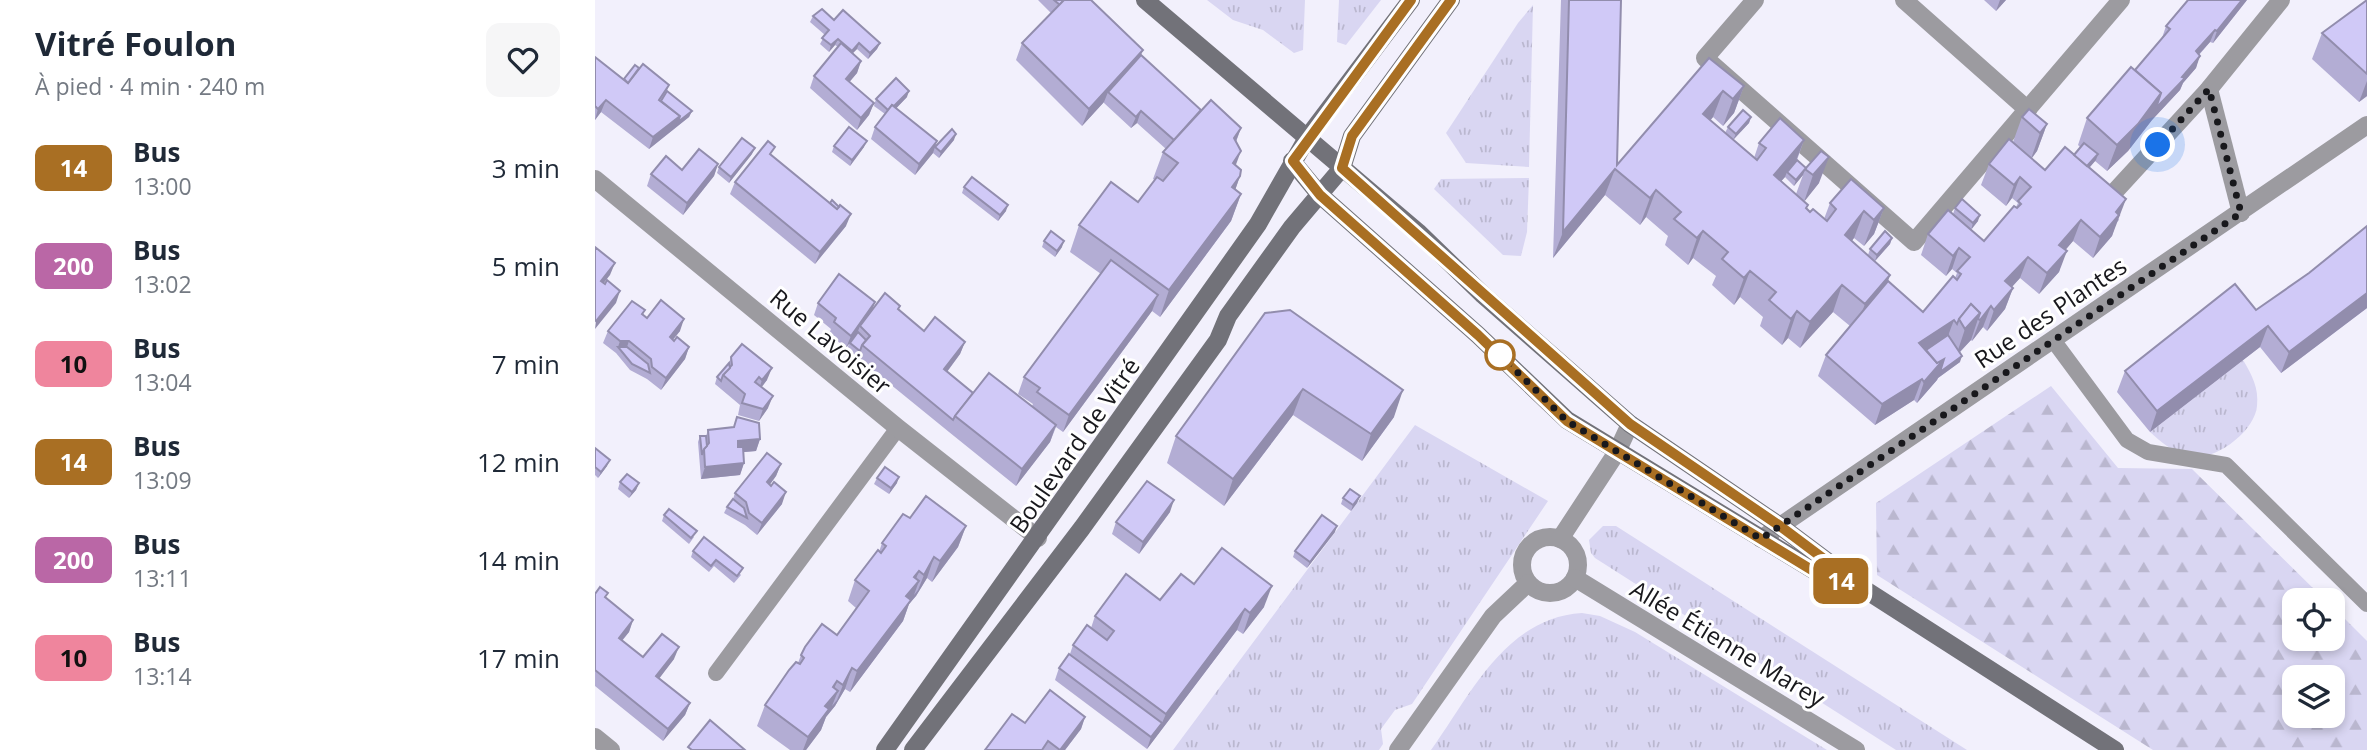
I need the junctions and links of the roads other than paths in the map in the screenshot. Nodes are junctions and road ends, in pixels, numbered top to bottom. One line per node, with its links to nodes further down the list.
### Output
1 (1145, 0): 11 (main road)
2 (1411, 0): 11 (main road, Boulevard de Vitré)
3 (1451, 0): 13 (main road)
4 (1755, 0): 9 (street)
5 (1904, 0): 9 (street)
6 (2121, 0): 9 (street)
7 (2281, 0): 8 (street)
8 (2209, 89): 16 (street); 17 (street)
9 (2028, 110)
10 (2367, 125): 17 (street, Rue des Plantes)
11 (1307, 138): 12 (main road, Boulevard de Vitré); 13 (main road)
12 (1293, 161): 15 (main road); 23 (main road, Boulevard de Vitré)
13 (1342, 168): 15 (main road); 19 (main road)
14 (595, 178): 20 (street, Rue Lavoisier)
15 (1320, 195): 21 (main road); 34 (main road)
16 (2107, 200)
17 (2241, 213): 18 (street, Rue des Plantes)
18 (2053, 340): 22 (street, Rue des Plantes); 29 (lane)
19 (1630, 424): 21 (street); 22 (main road)
20 (898, 428): 23 (street, Rue Lavoisier); 30 (lane)
21 (1617, 452): 24 (street); 25 (main road)
22 (1780, 526): 25 (street, Rue des Plantes); 28 (main road)
23 (1038, 538): 33 (main road, Boulevard de Vitré)
24 (1560, 539): 26 (street); 27 (street)
25 (1761, 539): 28 (main road)
26 (1575, 578): 27 (street); 36 (street, Allée Étienne Marey)
27 (1528, 583): 35 (street)
28 (1864, 589): 37 (main road)
29 (2367, 604)
30 (716, 673)
31 (595, 737): 32 (street)
32 (611, 750)
33 (885, 750)
34 (913, 750)
35 (1398, 750)
36 (1856, 750)
37 (2115, 750)

